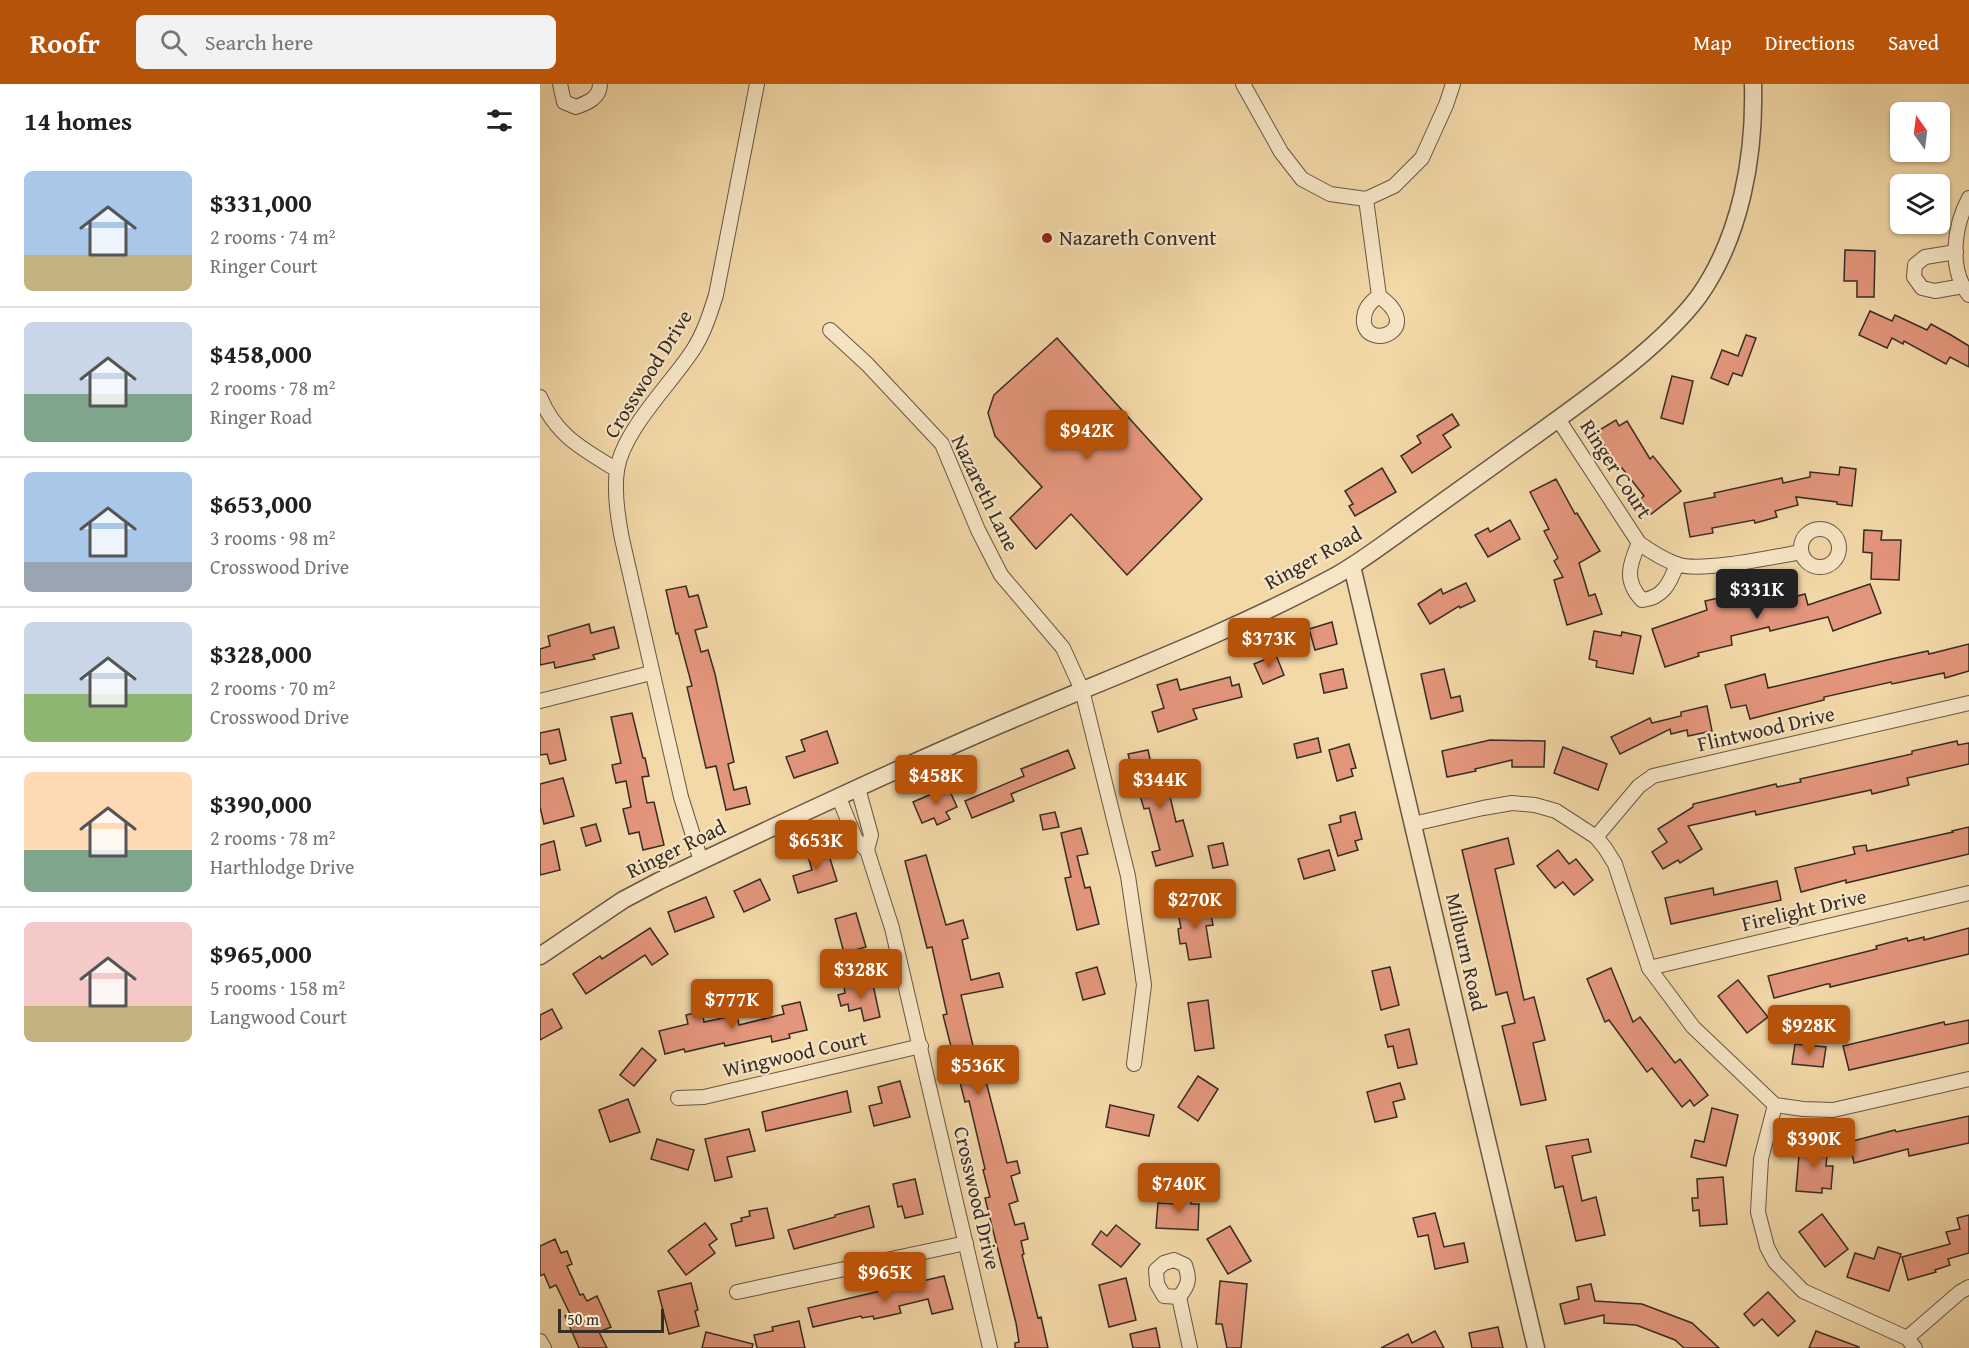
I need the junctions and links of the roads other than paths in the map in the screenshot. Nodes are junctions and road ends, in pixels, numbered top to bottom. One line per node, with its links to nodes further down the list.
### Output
1 (560, 84): 2 (street)
2 (600, 84)
3 (757, 84): 15 (street, Crosswood Drive)
4 (1243, 84): 8 (street)
5 (1453, 84): 8 (street)
6 (1753, 84): 14 (street, Ringer Road)
7 (1969, 198): 9 (street)
8 (1366, 199): 11 (street)
9 (1956, 252): 10 (street); 10 (street)
10 (1966, 290)
11 (1379, 296)
12 (830, 330): 21 (street, Nazareth Lane)
13 (540, 397): 15 (street)
14 (1558, 419): 16 (street, Ringer Court); 19 (street, Ringer Road)
15 (617, 470): 20 (street, Crosswood Drive)
16 (1639, 543): 18 (street, Ringer Court); 18 (street, Ringer Court)
17 (1801, 552): 18 (street, Ringer Court)
18 (1677, 564)
19 (1352, 566): 21 (street, Ringer Road); 26 (street, Milburn Road)
20 (651, 673): 22 (street); 29 (street, Crosswood Drive)
21 (1082, 690): 24 (street, Ringer Road); 34 (street, Nazareth Lane)
22 (540, 701)
23 (1969, 703): 27 (street, Flintwood Drive)
24 (858, 788): 25 (street, Ringer Road); 28 (street, Crosswood Drive)
25 (839, 798): 28 (street, Crosswood Drive); 29 (street, Ringer Road)
26 (1413, 824): 27 (street); 47 (street, Milburn Road)
27 (1596, 837): 32 (street)
28 (867, 849): 33 (street, Crosswood Drive)
29 (701, 861): 31 (street, Ringer Road)
30 (1969, 892): 32 (street, Firelight Drive)
31 (540, 956)
32 (1649, 968): 37 (street)
33 (921, 1046): 36 (street, Wingwood Court); 38 (street, Crosswood Drive)
34 (1134, 1064)
35 (1969, 1078): 37 (street)
36 (678, 1098)
37 (1775, 1105): 43 (street)
38 (966, 1243): 40 (street); 45 (street, Crosswood Drive)
39 (1969, 1287): 43 (street)
40 (737, 1292)
41 (1179, 1297): 46 (street)
42 (540, 1341): 44 (street)
43 (1911, 1343)
44 (544, 1348)
45 (990, 1348)
46 (1190, 1348)
47 (1536, 1348)

